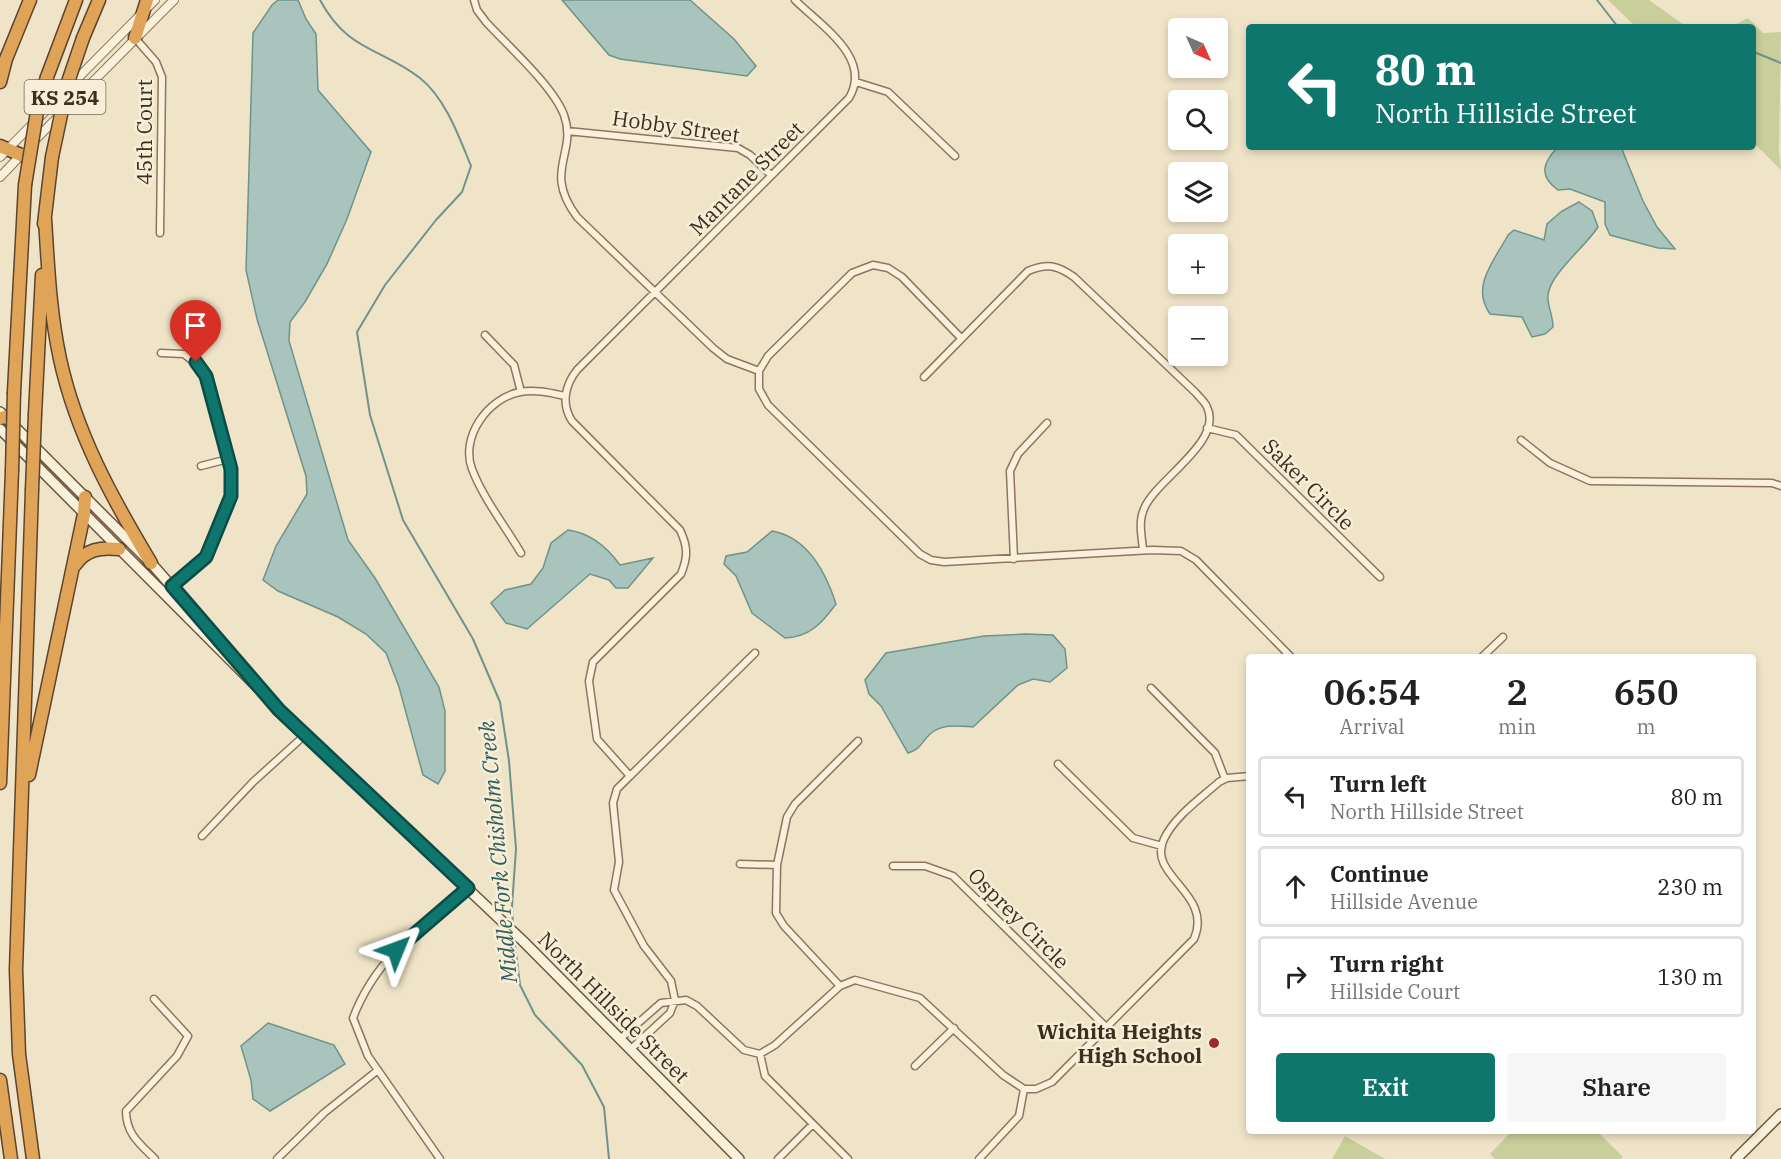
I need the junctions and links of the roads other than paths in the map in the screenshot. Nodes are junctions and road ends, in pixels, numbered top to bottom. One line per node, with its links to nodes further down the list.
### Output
1 (30, 0): 11 (highway)
2 (76, 0): 58 (highway, KS 254, bridge)
3 (99, 0): 19 (highway, KS 254, bridge)
4 (147, 0): 9 (highway)
5 (155, 0): 9 (street)
6 (174, 0): 10 (street)
7 (474, 0): 13 (street)
8 (795, 0): 12 (street)
9 (141, 14): 10 (highway); 14 (street)
10 (135, 38): 15 (street); 20 (street, 45th Court)
11 (0, 82)
12 (856, 82): 16 (street); 17 (street, Mantane Street)
13 (567, 131): 17 (street, Hobby Street); 21 (street)
14 (2, 151): 15 (highway)
15 (21, 155): 18 (street)
16 (956, 156)
17 (771, 175): 21 (street, Mantane Street)
18 (0, 177)
19 (45, 219): 43 (highway); 60 (highway, KS 254, bridge)
20 (160, 233)
21 (653, 293): 25 (street); 28 (street, Mantane Street)
22 (485, 335): 27 (street)
23 (961, 338): 25 (street); 26 (street); 31 (street)
24 (161, 352): 34 (street)
25 (759, 371): 42 (street)
26 (924, 377)
27 (522, 392): 28 (street); 41 (street)
28 (566, 396): 55 (street)
29 (2, 415): 37 (main road)
30 (1047, 423): 42 (street)
31 (1207, 428): 40 (street); 45 (street, Saker Circle)
32 (0, 429): 38 (main road)
33 (1521, 440): 36 (street)
34 (228, 459): 35 (street); 46 (street)
35 (201, 466)
36 (1781, 486)
37 (85, 496): 38 (highway); 43 (main road)
38 (84, 513): 39 (main road); 44 (highway)
39 (119, 549): 44 (highway); 46 (main road)
40 (1143, 550): 42 (street); 49 (street)
41 (521, 553)
42 (1014, 559)
43 (151, 563): 46 (main road)
44 (73, 569): 60 (highway)
45 (1380, 577)
46 (168, 590): 52 (main road, North Hillside Street)
47 (1503, 637): 50 (street)
48 (755, 652): 55 (street)
49 (1288, 654)
50 (1485, 654)
51 (1151, 688): 57 (street)
52 (305, 735): 59 (street); 65 (main road, North Hillside Street)
53 (858, 741): 63 (street)
54 (1058, 764): 61 (street)
55 (630, 776): 68 (street)
56 (1246, 776): 57 (street)
57 (1225, 779): 61 (street)
58 (0, 783)
59 (202, 836)
60 (20, 842): 81 (highway, KS 254)
61 (1162, 846): 70 (street)
62 (740, 864): 63 (street)
63 (777, 865): 66 (street)
64 (893, 866): 70 (street, Osprey Circle)
65 (468, 888): 71 (main road, North Hillside Street); 75 (street)
66 (840, 986): 69 (street); 73 (street)
67 (154, 999): 82 (street)
68 (675, 1000): 71 (street); 72 (street); 73 (street)
69 (954, 1028): 74 (street); 77 (street)
70 (1107, 1028): 77 (street)
71 (620, 1039): 72 (main road, North Hillside Street)
72 (630, 1049): 85 (main road, North Hillside Street)
73 (760, 1054): 79 (street)
74 (915, 1066)
75 (378, 1070): 83 (street); 84 (street)
76 (0, 1080): 80 (highway)
77 (1024, 1089): 88 (street)
78 (1781, 1114): 89 (main road)
79 (812, 1125): 86 (street); 87 (street)
80 (11, 1159)
81 (33, 1159)
82 (155, 1159)
83 (277, 1159)
84 (440, 1159)
85 (739, 1159)
86 (778, 1159)
87 (848, 1159)
88 (979, 1159)
89 (1736, 1159)

